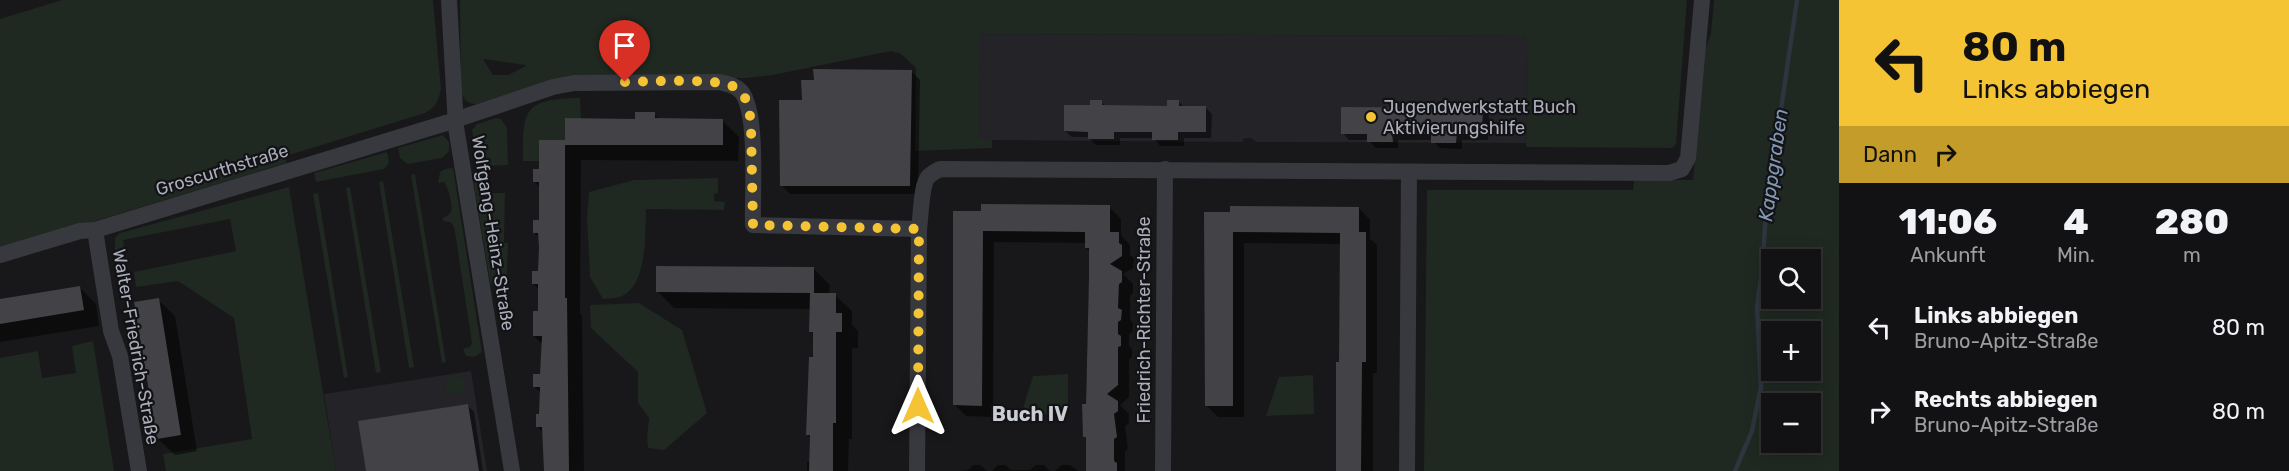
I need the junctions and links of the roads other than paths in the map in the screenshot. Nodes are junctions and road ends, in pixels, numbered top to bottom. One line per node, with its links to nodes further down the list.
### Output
1 (448, 0): 3 (street, Wolfgang-Heinz-Straße)
2 (1702, 0): 5 (street)
3 (455, 120): 6 (street, Groscurthstraße); 7 (street, Groscurthstraße); 10 (street, Wolfgang-Heinz-Straße)
4 (1165, 169): 5 (street); 6 (street); 12 (street, Friedrich-Richter-Straße)
5 (1409, 172): 13 (street)
6 (919, 229): 11 (street)
7 (95, 230): 8 (street, Groscurthstraße); 9 (street, Walter-Friedrich-Straße)
8 (0, 255)
9 (139, 471)
10 (512, 471)
11 (917, 471)
12 (1163, 471)
13 (1407, 471)

